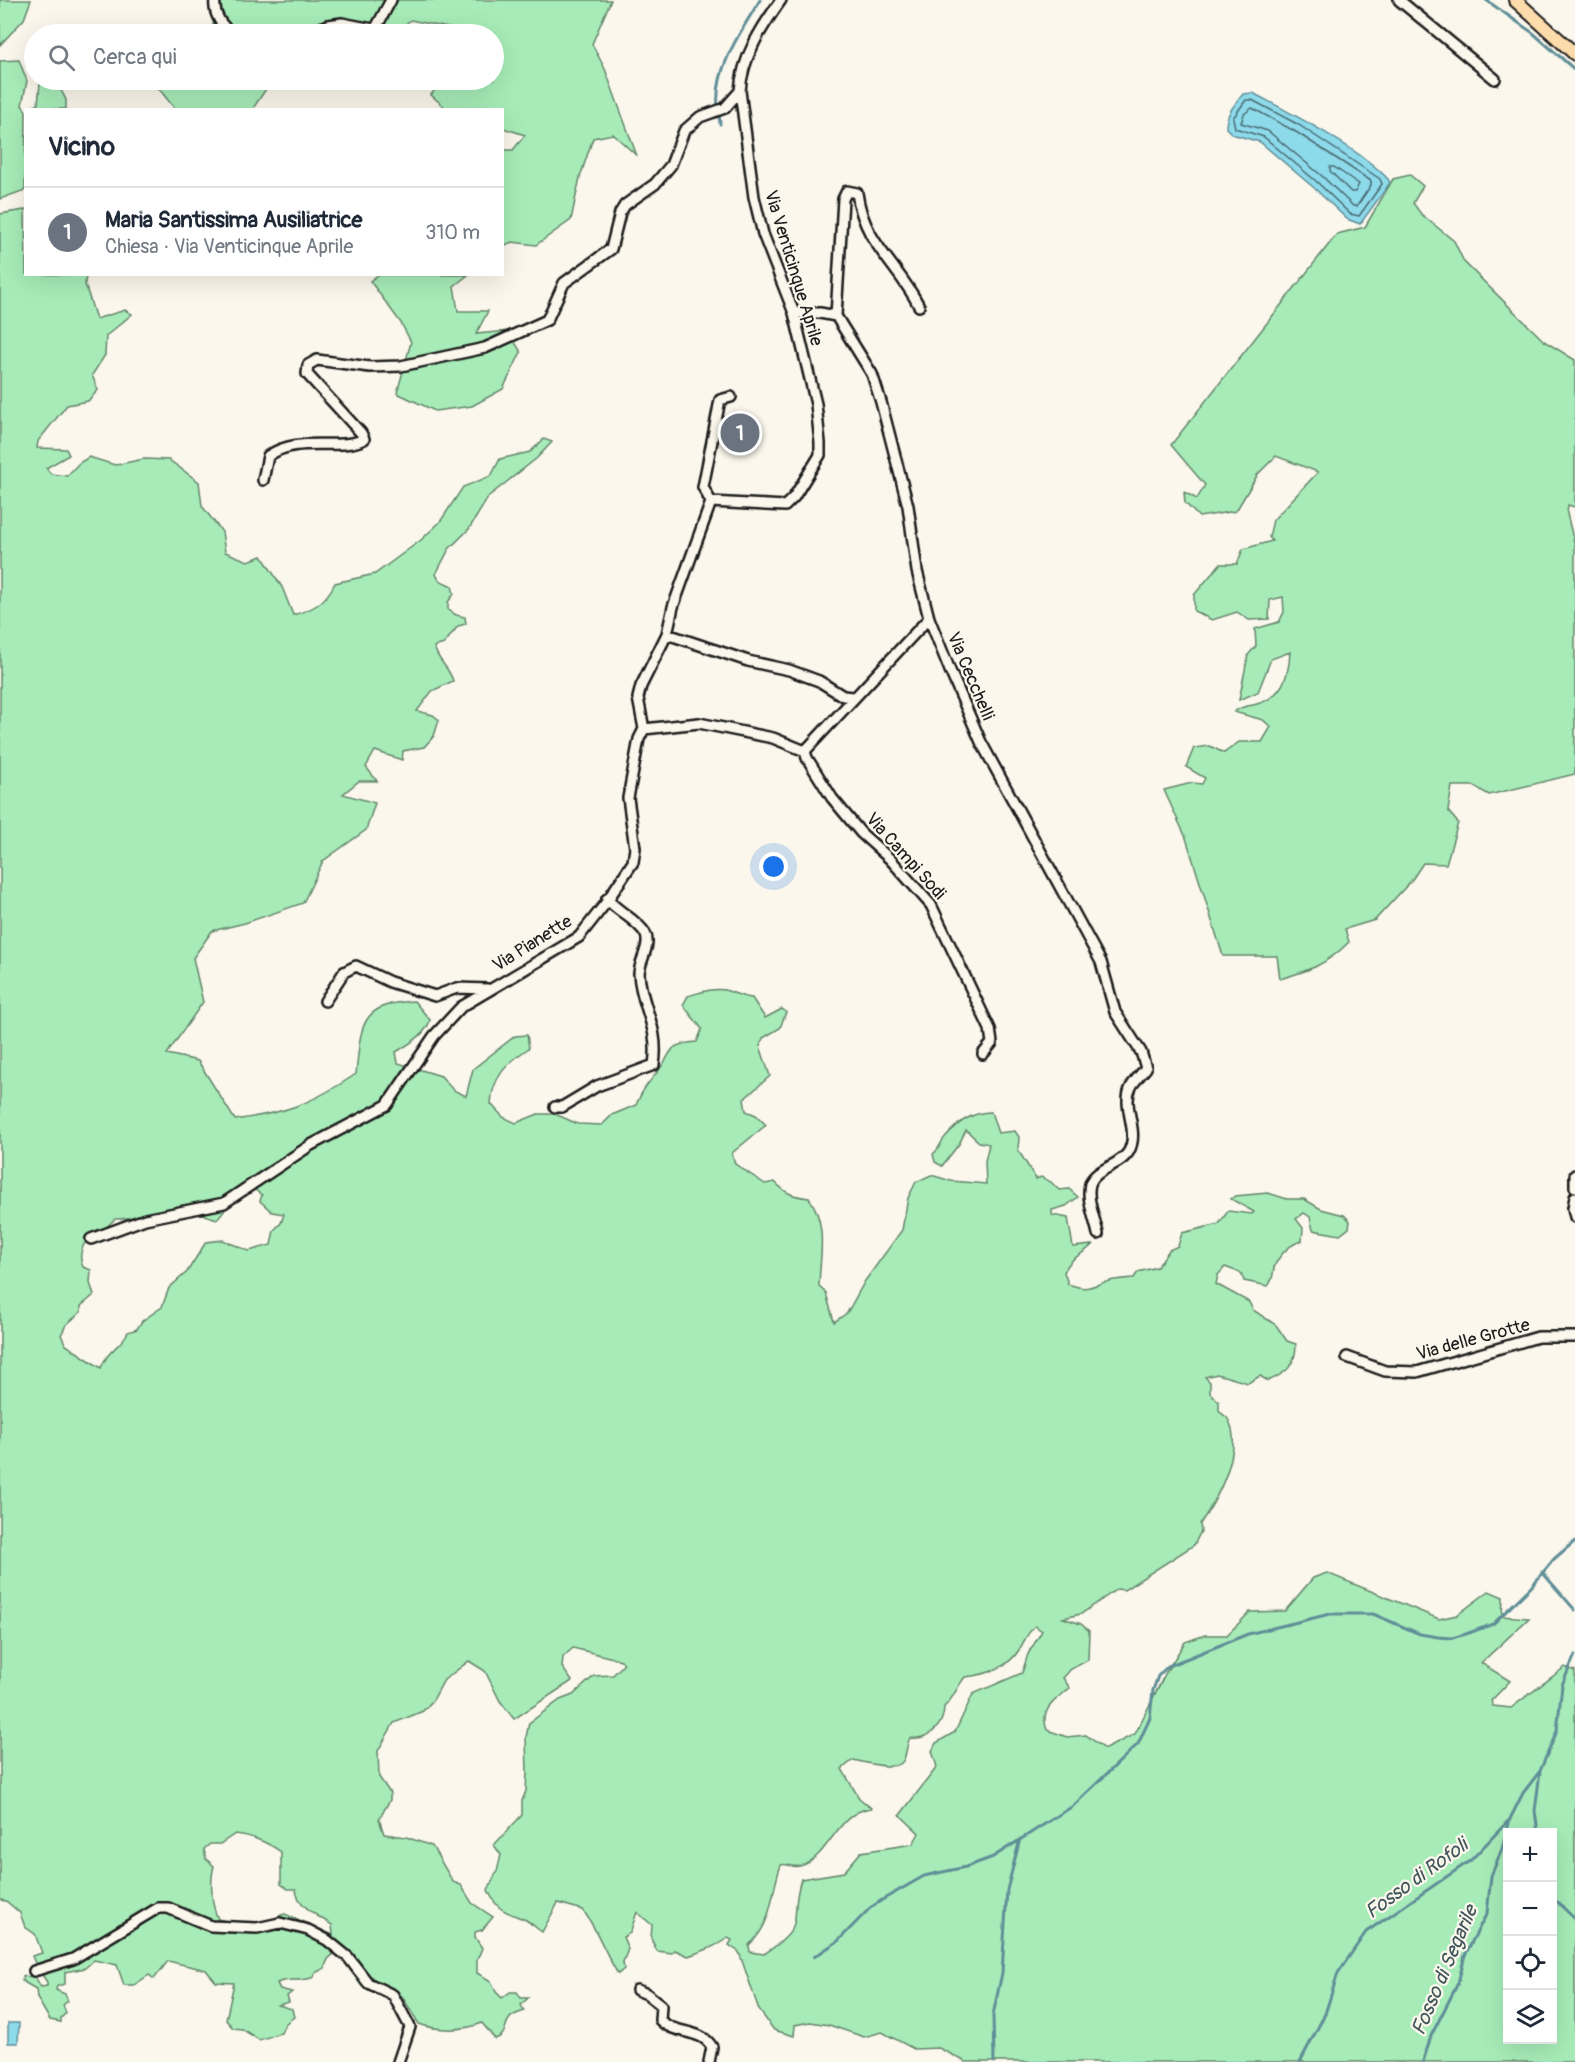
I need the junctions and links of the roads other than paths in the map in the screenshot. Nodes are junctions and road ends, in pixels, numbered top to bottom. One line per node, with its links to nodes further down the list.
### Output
1 (215, 0): 6 (street)
2 (391, 0): 7 (street)
3 (781, 0): 10 (street, Via Venticinque Aprile)
4 (1399, 0): 9 (street)
5 (1515, 0): 8 (main road)
6 (220, 24)
7 (378, 24)
8 (1575, 54)
9 (1495, 79)
10 (740, 91): 12 (street, Via Venticinque Aprile); 15 (street)
11 (919, 306): 13 (street)
12 (795, 313): 13 (street); 16 (street, Via Venticinque Aprile)
13 (836, 316): 17 (street, Via Cecchelli)
14 (731, 397): 16 (street)
15 (263, 480)
16 (711, 502): 18 (street)
17 (929, 618): 19 (street); 31 (street, Via Cecchelli)
18 (667, 634): 19 (street); 20 (street)
19 (853, 697): 21 (street)
20 (644, 729): 21 (street); 22 (street, Via Pianette)
21 (805, 751): 25 (street, Via Campi Sodi)
22 (607, 899): 23 (street, Via Pianette); 26 (street)
23 (488, 989): 24 (street); 32 (street, Via Pianette)
24 (325, 1001)
25 (983, 1054)
26 (555, 1107)
27 (1575, 1175): 28 (street)
28 (1575, 1187)
29 (1575, 1197): 30 (street)
30 (1575, 1217)
31 (1098, 1234)
32 (91, 1239)
33 (1575, 1337): 34 (street, Via delle Grotte)
34 (1347, 1357)
35 (34, 1971): 37 (street)
36 (637, 1990): 38 (street)
37 (398, 2062)
38 (709, 2062)

